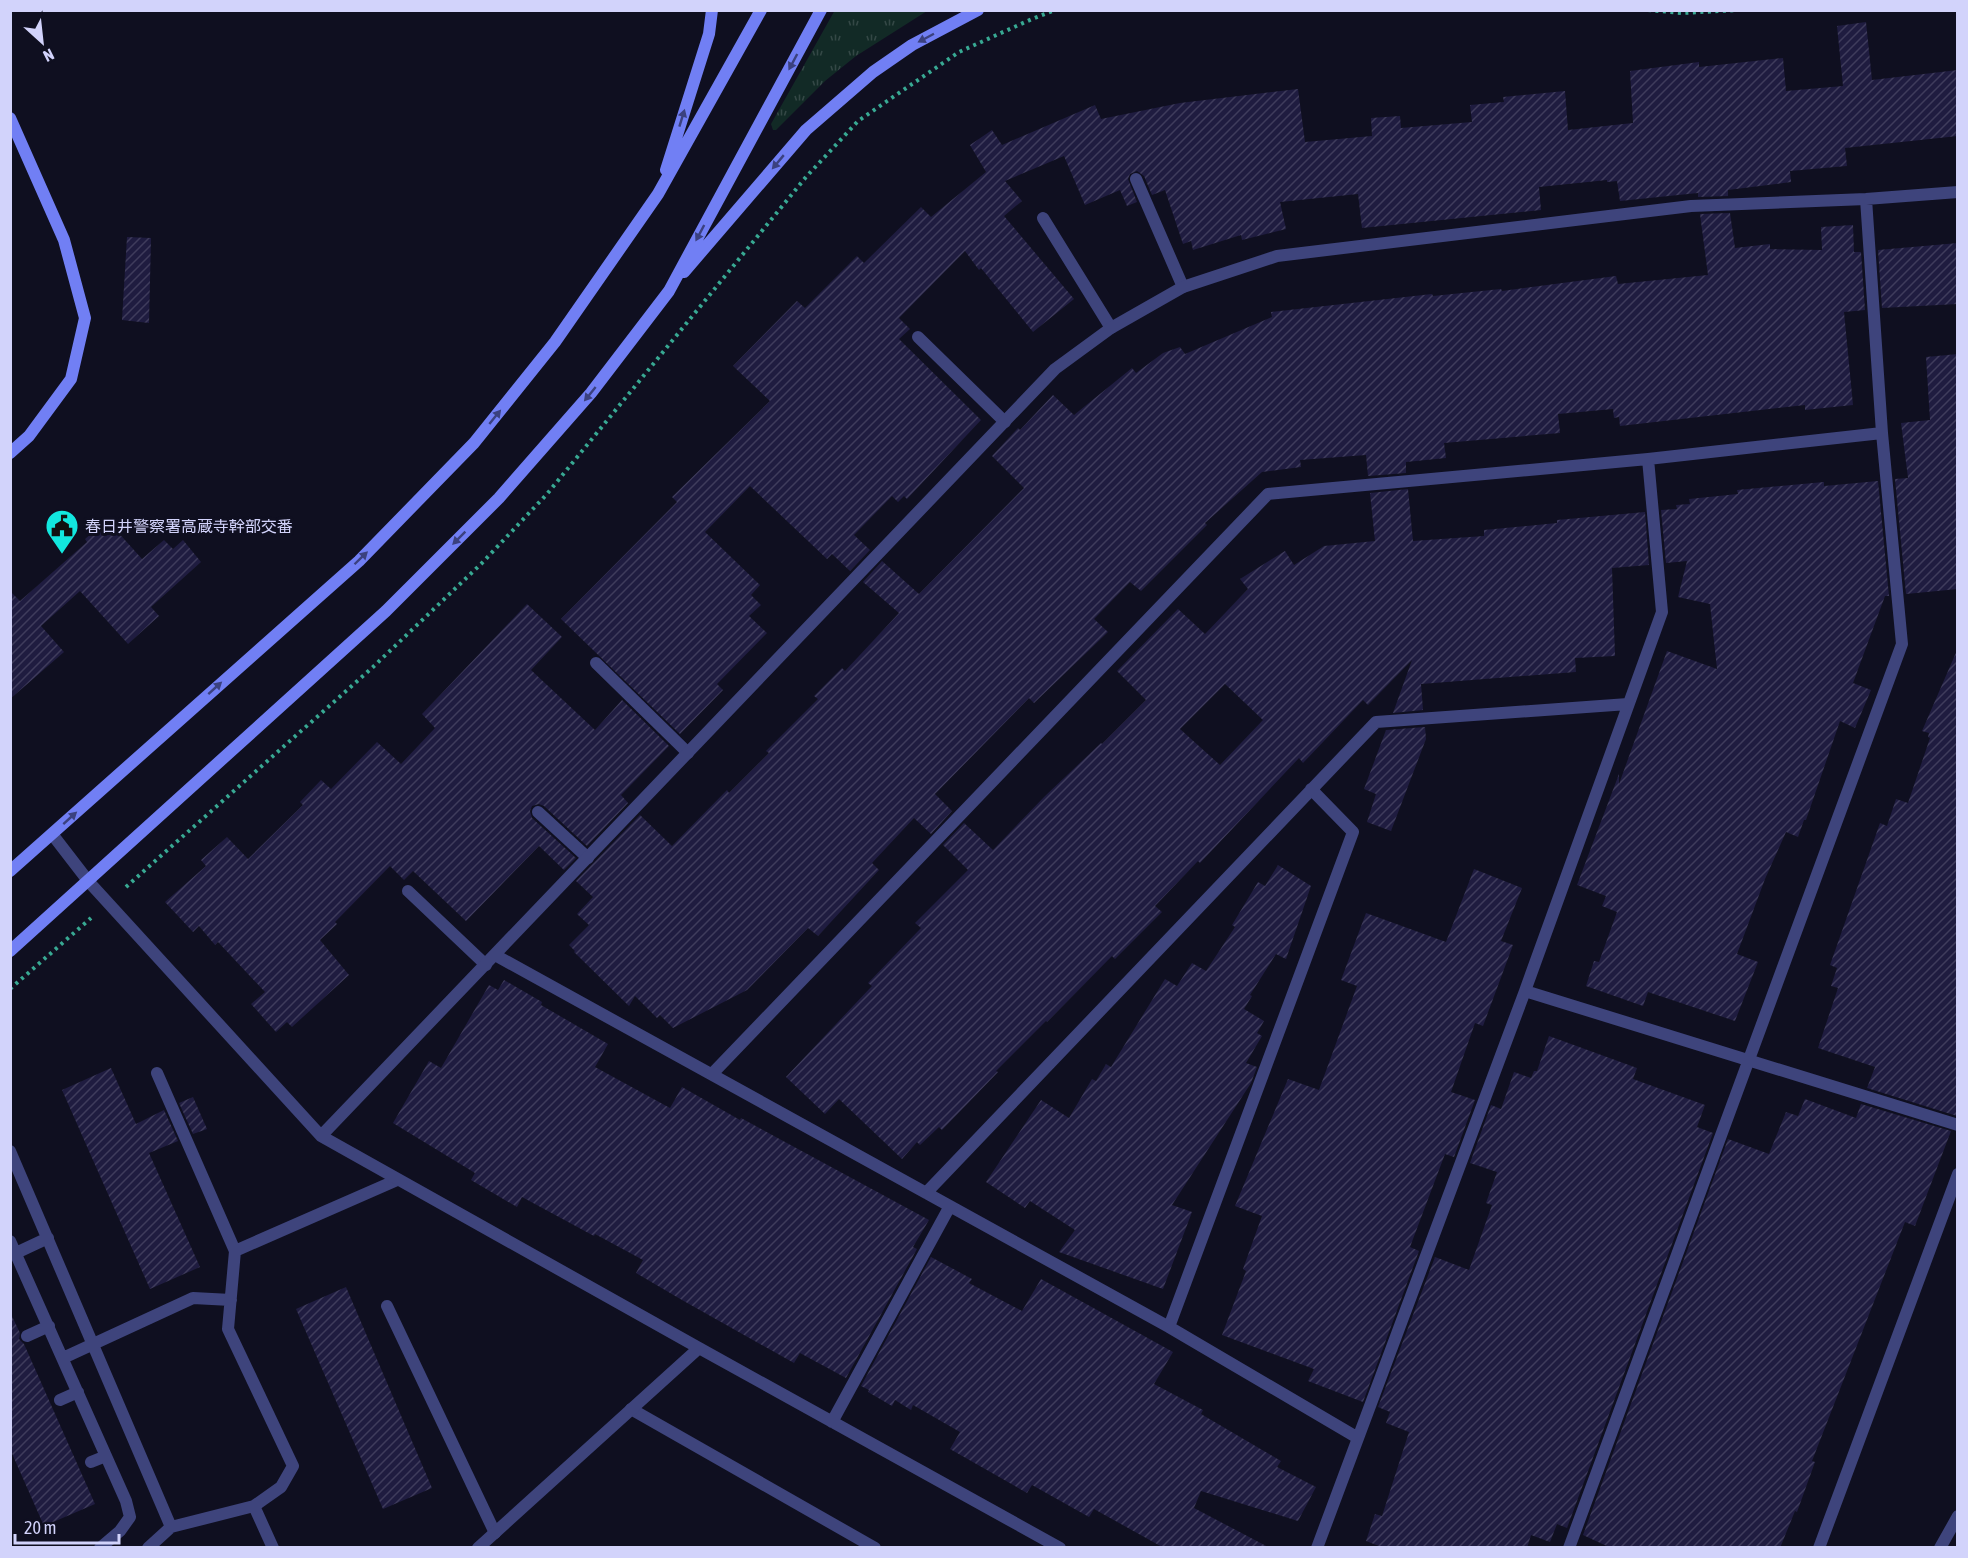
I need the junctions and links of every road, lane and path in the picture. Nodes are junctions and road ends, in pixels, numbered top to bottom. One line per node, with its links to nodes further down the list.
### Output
1 (712, 10): 10 (street, one-way to 1)
2 (760, 10): 10 (street)
3 (821, 10): 14 (street, one-way to 14)
4 (978, 10): 14 (street, one-way to 14)
5 (1648, 10): 6 (path)
6 (1739, 10)
7 (10, 118): 19 (street)
8 (1136, 179): 13 (street)
9 (1958, 192): 11 (street)
10 (658, 194): 26 (street, one-way to 10)
11 (1866, 199): 13 (street); 18 (street)
12 (1043, 218): 15 (street)
13 (1184, 287): 15 (street)
14 (669, 291): 29 (street, one-way to 29)
15 (1111, 328): 17 (street)
16 (918, 337): 17 (street)
17 (1005, 422): 23 (street)
18 (1882, 433): 20 (street); 35 (street)
19 (10, 453)
20 (1648, 459): 22 (street); 37 (street)
21 (596, 663): 23 (street)
22 (1628, 704): 24 (street); 34 (street)
23 (688, 753): 27 (street)
24 (1311, 789): 43 (street); 51 (street)
25 (538, 812): 27 (street)
26 (52, 834): 28 (street); 29 (street)
27 (588, 858): 32 (street)
28 (10, 871)
29 (88, 882): 31 (street); 39 (street)
30 (408, 891): 33 (street)
31 (10, 951)
32 (495, 955): 33 (street); 37 (street)
33 (486, 965): 39 (street)
34 (1525, 991): 35 (street); 60 (street)
35 (1749, 1059): 38 (street); 74 (street)
36 (157, 1073): 46 (street)
37 (712, 1074): 43 (street)
38 (1958, 1125)
39 (321, 1136): 42 (street)
40 (10, 1151): 45 (street)
41 (1958, 1174): 75 (street)
42 (397, 1180): 46 (street); 54 (street)
43 (926, 1193): 44 (street)
44 (950, 1206): 51 (street); 59 (street)
45 (48, 1238): 47 (street); 53 (street)
46 (236, 1251): 48 (street)
47 (14, 1256): 50 (street)
48 (231, 1300): 53 (street); 63 (street)
49 (387, 1306): 66 (street)
50 (49, 1326): 52 (street); 55 (street)
51 (1169, 1327): 60 (street)
52 (27, 1336)
53 (93, 1345): 55 (street); 65 (street)
54 (699, 1348): 58 (street); 59 (street)
55 (63, 1359): 56 (street)
56 (78, 1392): 57 (street); 61 (street)
57 (60, 1400)
58 (631, 1409): 66 (street); 71 (street)
59 (832, 1422): 72 (street)
60 (1358, 1438): 73 (street)
61 (106, 1456): 62 (street); 67 (street)
62 (91, 1462)
63 (254, 1506): 65 (street); 69 (street)
64 (1958, 1516): 76 (street)
65 (171, 1527): 68 (street)
66 (495, 1533): 70 (street)
67 (100, 1548)
68 (148, 1548)
69 (273, 1548)
70 (478, 1548)
71 (875, 1548)
72 (1060, 1548)
73 (1317, 1548)
74 (1569, 1548)
75 (1819, 1548)
76 (1940, 1548)

